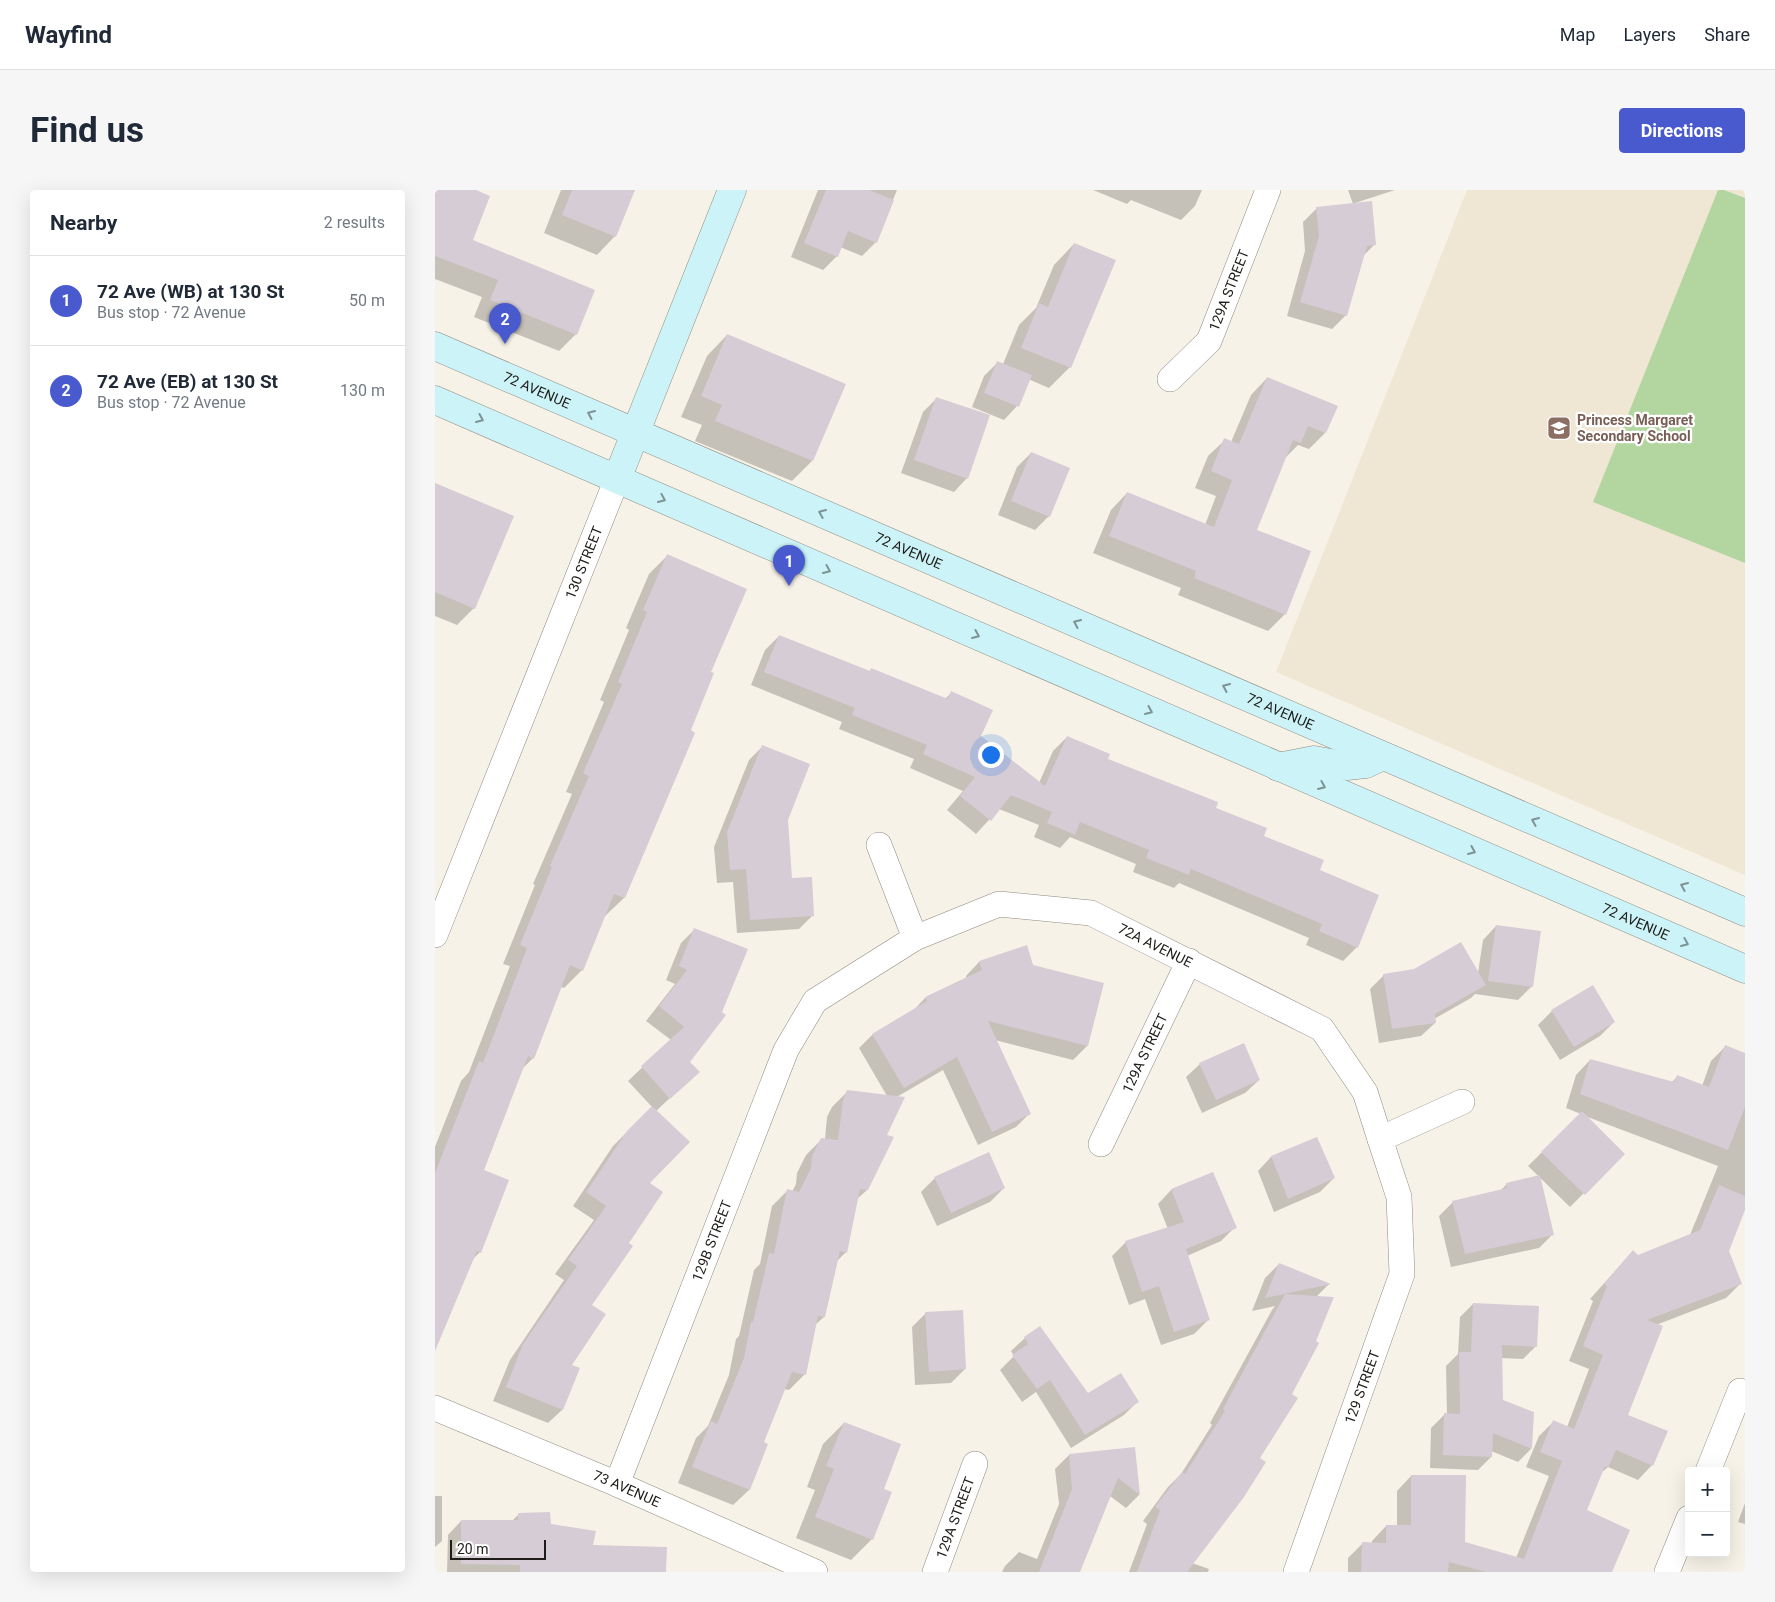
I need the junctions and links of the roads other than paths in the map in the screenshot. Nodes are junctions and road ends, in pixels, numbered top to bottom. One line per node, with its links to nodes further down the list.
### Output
1 (732, 190): 6 (main road, 130 STREET)
2 (1268, 190): 4 (street, 129A STREET)
3 (435, 346): 6 (main road, 72 AVENUE, one-way to 3)
4 (1170, 379)
5 (435, 400): 7 (main road, 72 AVENUE, one-way to 7)
6 (636, 433): 7 (main road, 130 STREET); 8 (main road, 72 AVENUE, one-way to 6)
7 (617, 479): 9 (main road, 72 AVENUE, one-way to 9); 12 (street, 130 STREET)
8 (1383, 756): 9 (main road); 11 (main road, 72 AVENUE, one-way to 8)
9 (1278, 767): 15 (main road, 72 AVENUE, one-way to 15)
10 (879, 845): 13 (street)
11 (1745, 912)
12 (435, 935)
13 (915, 938): 14 (street, 72A AVENUE); 16 (street, 72A AVENUE)
14 (1189, 961): 18 (street, 72A AVENUE); 19 (street, 129A STREET)
15 (1745, 968)
16 (815, 1001): 25 (street, 129B STREET)
17 (1461, 1102): 18 (street)
18 (1380, 1138): 20 (street, 72A AVENUE)
19 (1101, 1144)
20 (1399, 1197): 29 (street, 129 STREET)
21 (1743, 1392): 24 (street)
22 (435, 1408): 25 (street, 73 AVENUE)
23 (975, 1464): 28 (street, 129A STREET)
24 (1710, 1467)
25 (617, 1484): 27 (street, 73 AVENUE)
26 (1685, 1528): 30 (street)
27 (815, 1572)
28 (935, 1572)
29 (1296, 1572)
30 (1667, 1572)

